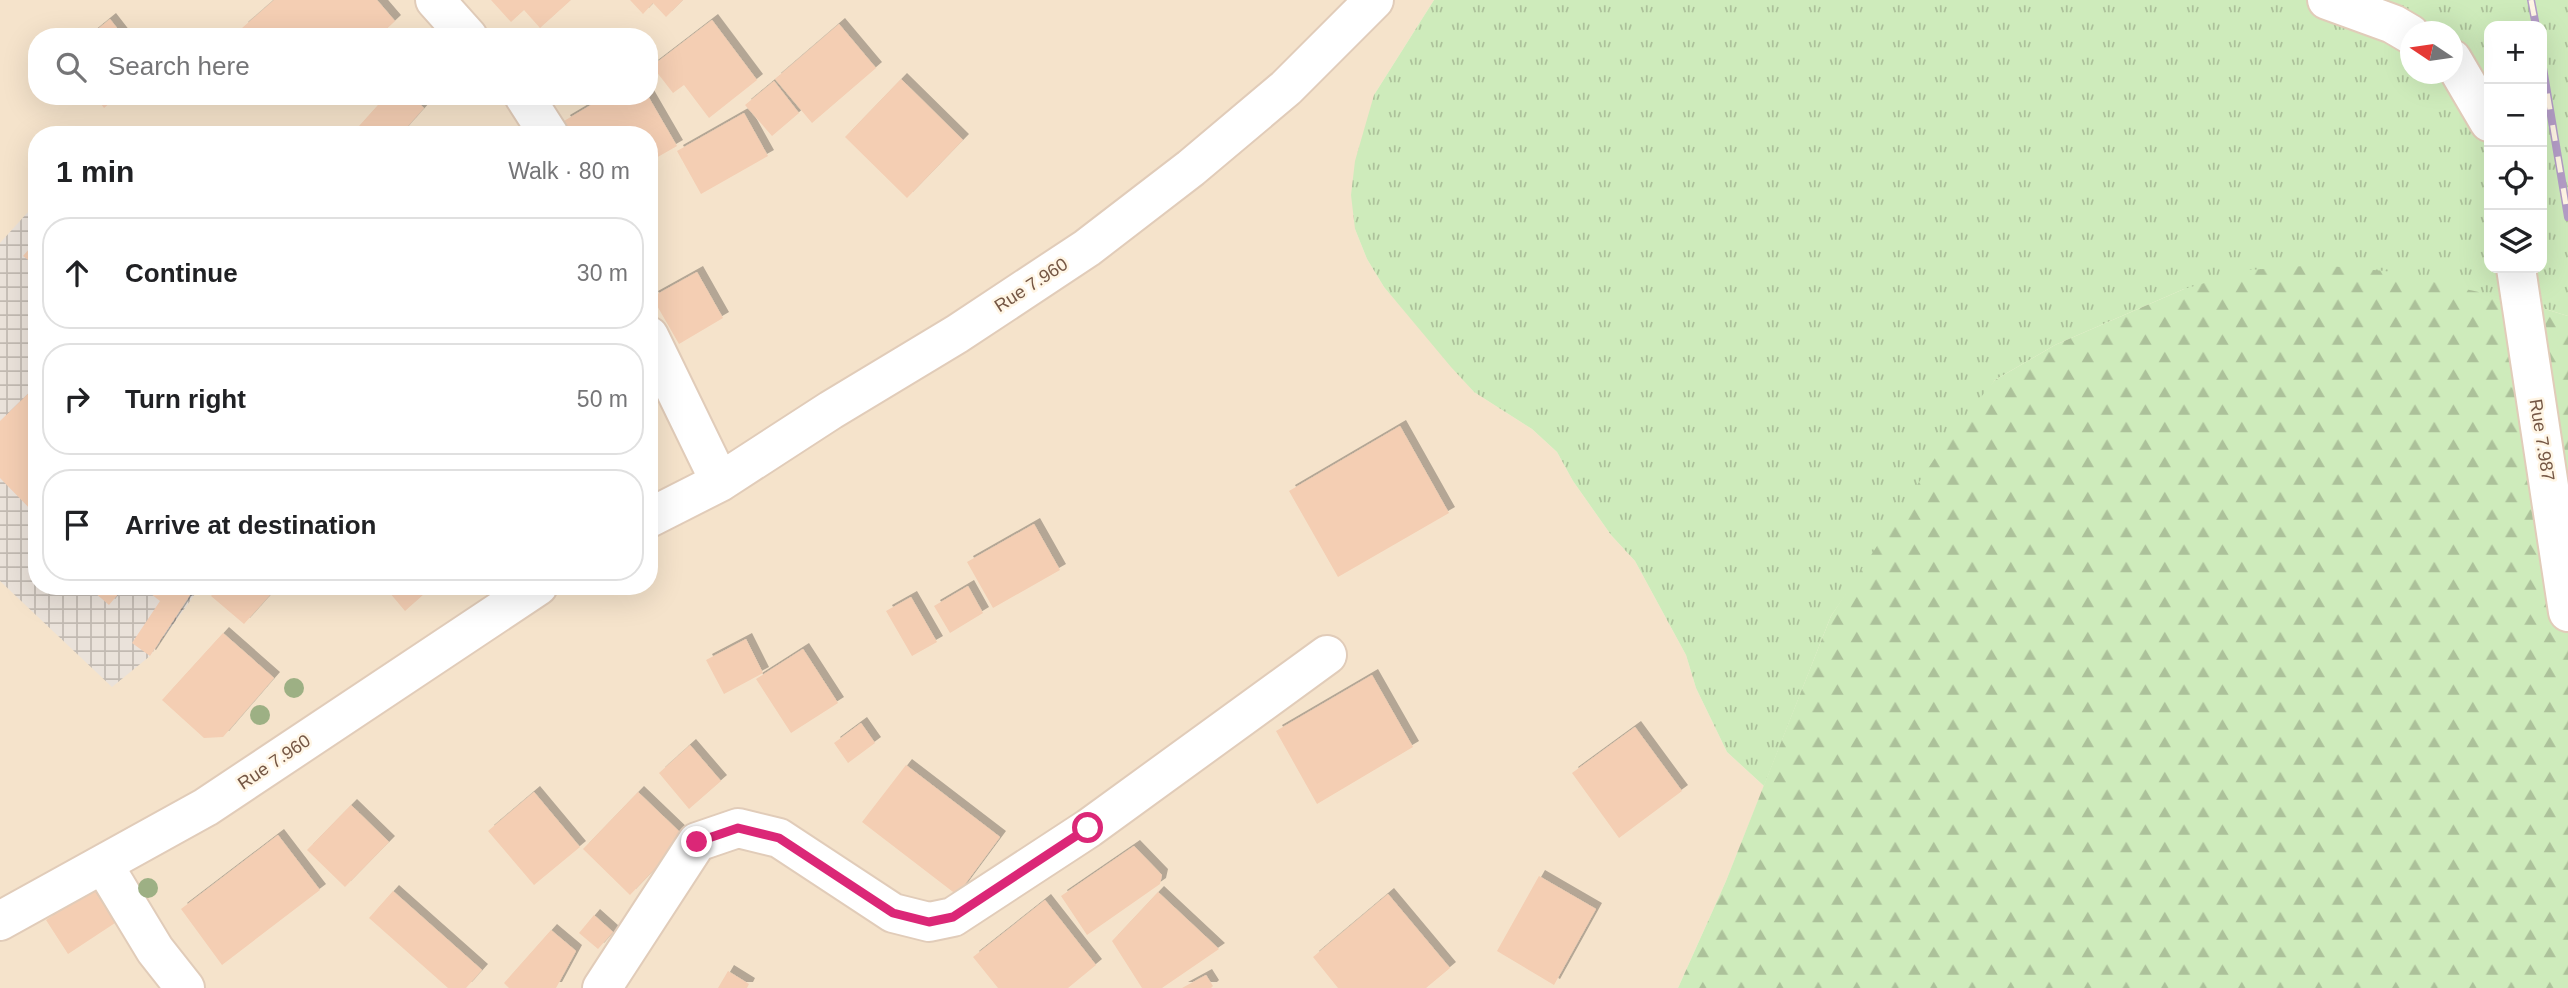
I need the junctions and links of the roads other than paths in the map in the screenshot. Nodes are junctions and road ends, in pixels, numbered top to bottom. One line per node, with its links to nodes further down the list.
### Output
1 (435, 0): 4 (street)
2 (1374, 0): 12 (street, Rue 7.960)
3 (2328, 0): 5 (street)
4 (460, 28)
5 (2400, 28)
6 (2463, 78): 8 (street)
7 (530, 105): 9 (street)
8 (2484, 113)
9 (543, 126)
10 (2516, 273): 15 (street, Rue 7.987)
11 (658, 355): 12 (street)
12 (720, 482): 13 (street, Rue 7.960)
13 (658, 514)
14 (524, 595): 17 (street, Rue 7.960)
15 (2568, 612)
16 (1327, 655): 20 (street)
17 (103, 864): 18 (street, Rue 7.960); 19 (street)
18 (0, 921)
19 (185, 988)
20 (602, 988)

